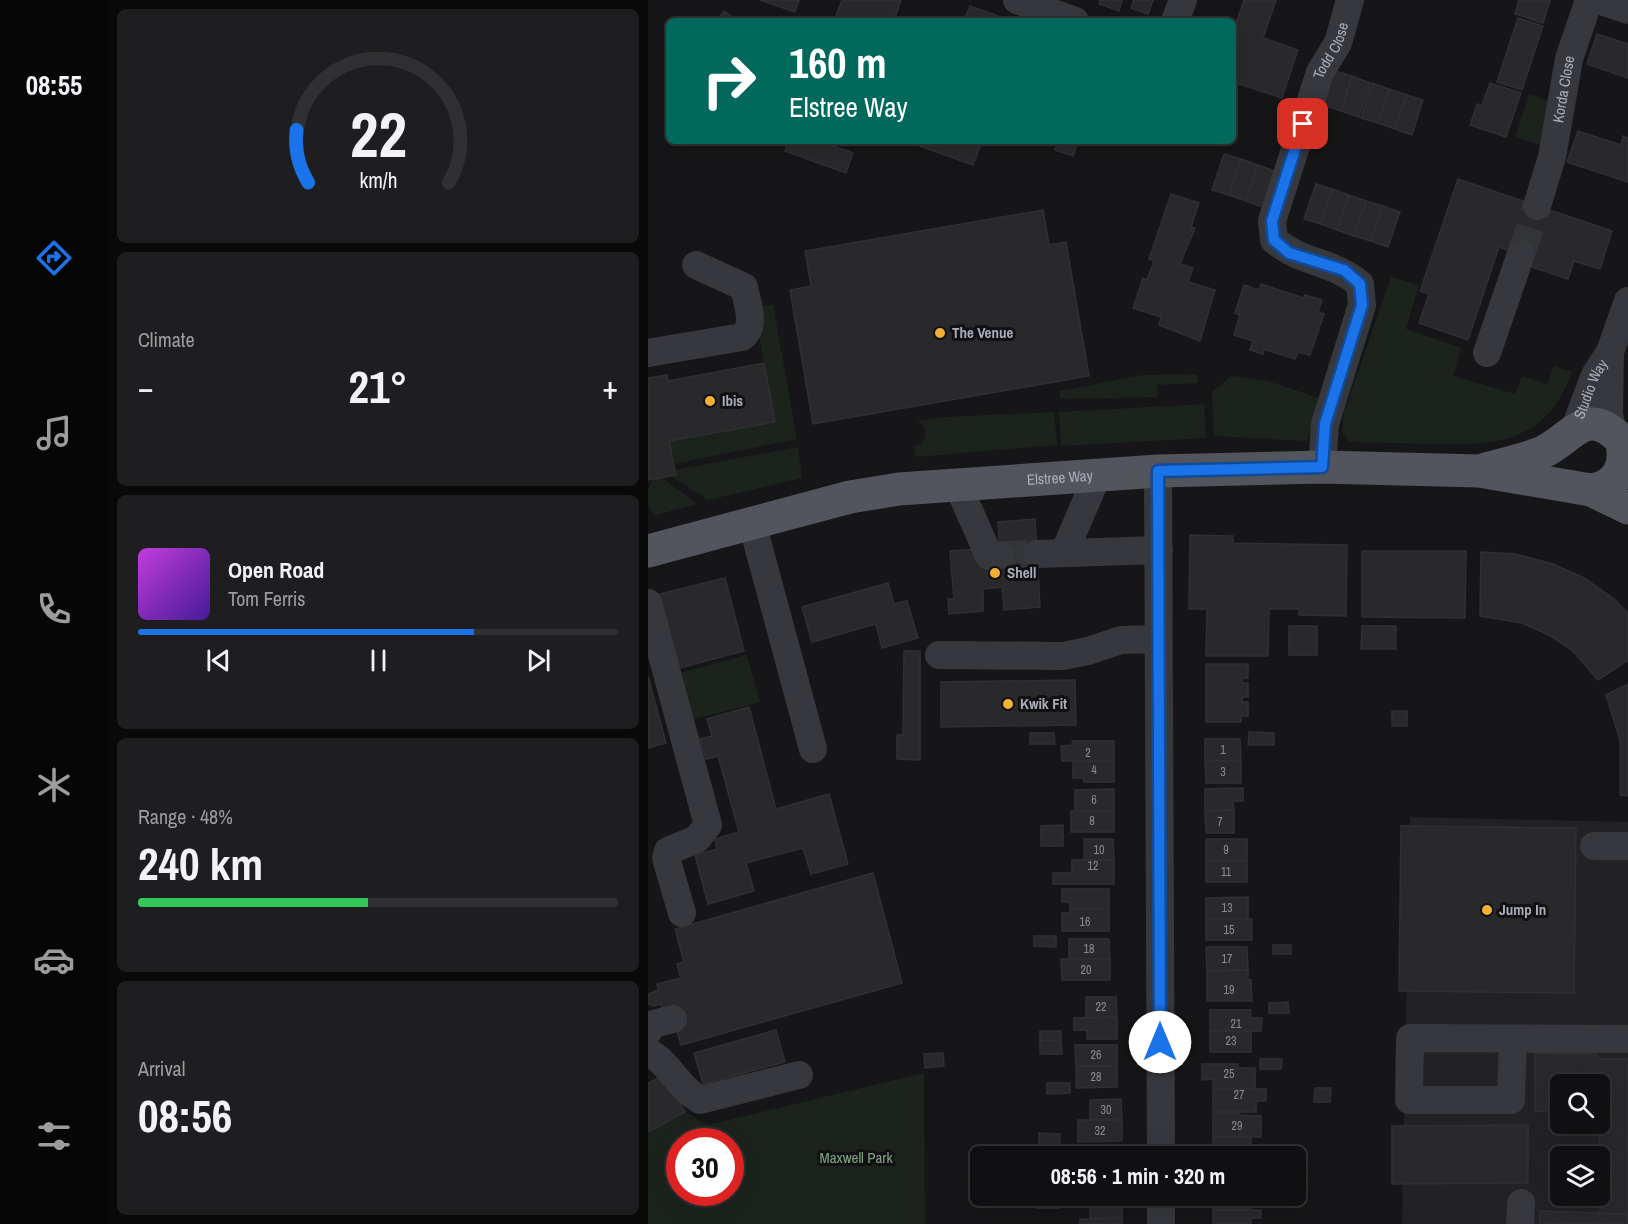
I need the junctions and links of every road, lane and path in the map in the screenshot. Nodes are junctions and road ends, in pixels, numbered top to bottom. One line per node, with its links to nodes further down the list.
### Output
1 (1017, 0): 7 (street)
2 (1183, 0): 8 (street)
3 (1350, 0): 18 (street, Todd Close)
4 (1589, 0): 9 (street, Korda Close)
5 (1598, 0): 6 (street)
6 (1628, 10)
7 (1067, 18)
8 (1176, 18)
9 (1541, 193)
10 (1521, 254): 15 (street)
11 (696, 265): 14 (street)
12 (1628, 301): 13 (street, Studio Way)
13 (1610, 352): 16 (street, Studio Way); 17 (street, Studio Way)
14 (648, 353)
15 (1488, 353)
16 (1570, 432): 17 (main road); 20 (main road, Elstree Way); 23 (main road, Elstree Way)
17 (1622, 449): 23 (main road)
18 (1322, 467): 19 (main road, Elstree Way); 20 (main road, Elstree Way)
19 (1158, 471): 21 (main road, Elstree Way); 27 (street)
20 (1479, 471): 23 (main road, Elstree Way)
21 (1098, 474): 22 (main road, Elstree Way); 27 (street)
22 (957, 483): 25 (main road, Elstree Way); 28 (street)
23 (1586, 489): 24 (main road, Elstree Way)
24 (1628, 508)
25 (752, 523): 26 (main road, Elstree Way); 32 (street)
26 (652, 544)
27 (1159, 550): 30 (street)
28 (1000, 555)
29 (648, 603): 35 (street)
30 (1158, 639): 31 (street); 42 (street)
31 (939, 655)
32 (813, 749)
33 (1594, 846): 34 (street)
34 (1628, 846)
35 (682, 913)
36 (673, 1019): 37 (street)
37 (648, 1032)
38 (1513, 1039): 39 (street)
39 (1628, 1039)
40 (648, 1052): 41 (street)
41 (799, 1075)
42 (1161, 1146)
43 (1161, 1206): 44 (street)
44 (1161, 1224)

